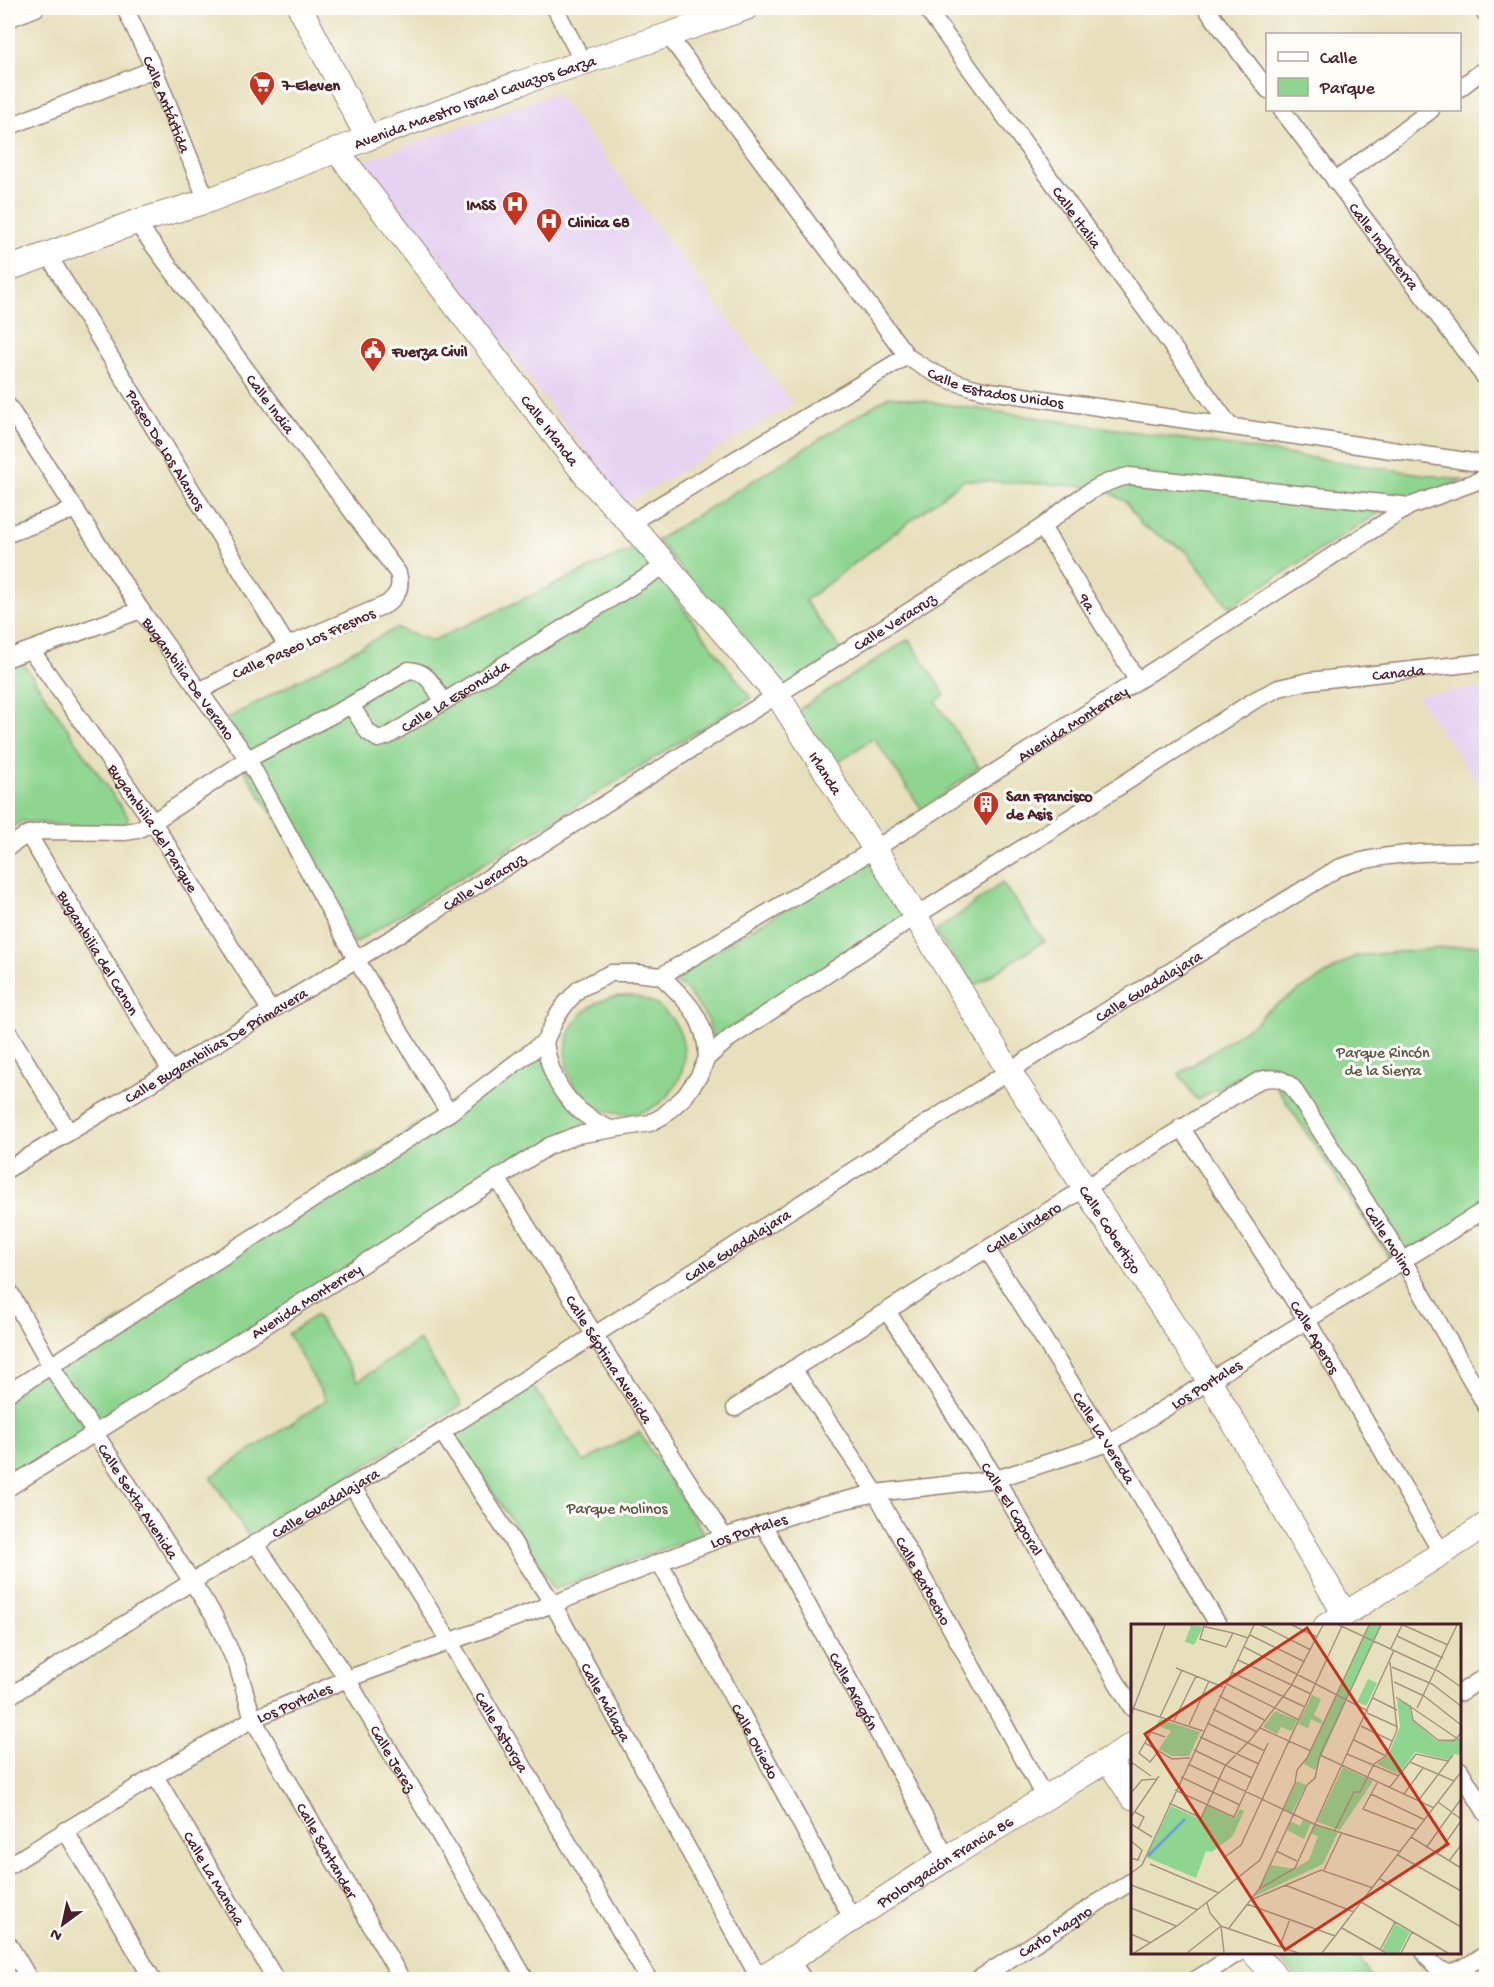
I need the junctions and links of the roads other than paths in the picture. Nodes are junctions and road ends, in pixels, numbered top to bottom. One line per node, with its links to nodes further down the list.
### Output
1 (36, 8): 10 (street)
2 (125, 8): 14 (street, Calle Antártida)
3 (300, 8): 20 (street)
4 (555, 8): 12 (street)
5 (746, 8): 11 (street, Avenida Maestro Israel Cavazos Garza)
6 (926, 8): 30 (street, Calle Italia)
7 (1206, 8): 15 (street)
8 (1482, 8): 9 (street)
9 (1486, 14)
10 (8, 19)
11 (668, 35): 12 (street, Avenida Maestro Israel Cavazos Garza); 27 (street, Calle Estados Unidos)
12 (583, 62): 20 (street, Avenida Maestro Israel Cavazos Garza)
13 (1486, 68): 16 (street)
14 (154, 69): 19 (street); 23 (street, Calle Antártida)
15 (1266, 87)
16 (1461, 87)
17 (1283, 111): 22 (street, Calle Inglaterra)
18 (1430, 111): 22 (street)
19 (8, 127)
20 (368, 138): 21 (street, Avenida Maestro Israel Cavazos Garza)
21 (337, 152): 23 (street, Avenida Maestro Israel Cavazos Garza); 35 (street, Calle Irlanda)
22 (1335, 182): 28 (street, Calle Inglaterra)
23 (207, 201): 24 (street, Avenida Maestro Israel Cavazos Garza)
24 (136, 222): 25 (street, Avenida Maestro Israel Cavazos Garza); 39 (street, Calle India)
25 (46, 253): 26 (street, Avenida Maestro Israel Cavazos Garza); 41 (street, Paseo De Los Alamos)
26 (8, 268)
27 (907, 357): 30 (street, Calle Estados Unidos); 35 (street)
28 (1486, 379)
29 (8, 407): 34 (street, Bugambilia De Verano)
30 (1230, 426): 31 (street, Calle Estados Unidos)
31 (1486, 464)
32 (1486, 478): 33 (street, Avenida Monterrey)
33 (1410, 506): 36 (street, Calle Veracruz); 45 (street, Avenida Monterrey)
34 (76, 509): 37 (street); 40 (street, Bugambilia De Verano)
35 (630, 523): 38 (street, Calle Irlanda)
36 (1042, 527): 45 (street, 9a.); 48 (street, Calle Veracruz)
37 (8, 534)
38 (666, 565): 48 (street, Calle Irlanda); 49 (street, Calle La Escondida)
39 (400, 588): 41 (street, Calle Paseo Los Fresnos)
40 (141, 610): 42 (street); 47 (street, Bugambilia De Verano)
41 (288, 646): 47 (street, Calle Paseo Los Fresnos)
42 (31, 651): 43 (street); 52 (street, Bugambilia del Parque)
43 (8, 658)
44 (1486, 662): 46 (street, Canada)
45 (1137, 680): 55 (street, Avenida Monterrey)
46 (1309, 681): 57 (street, Avenida Monterrey)
47 (201, 690): 51 (street, Bugambilia De Verano)
48 (778, 696): 55 (street, Irlanda); 58 (street, Calle Veracruz)
49 (443, 701): 50 (street); 50 (street, Calle La Escondida)
50 (351, 705): 51 (street)
51 (249, 759): 52 (street); 59 (street, Bugambilia De Verano)
52 (153, 822): 53 (street); 61 (street, Bugambilia del Parque)
53 (28, 834): 54 (street); 65 (street, Bugambilia del Canon)
54 (8, 847)
55 (875, 849): 57 (street, Calle Cobertizo); 60 (street, Avenida Monterrey)
56 (1486, 852): 66 (street, Calle Guadalajara)
57 (916, 916): 64 (street, Avenida Monterrey); 66 (street, Calle Cobertizo)
58 (422, 920): 59 (street, Calle Bugambilias De Primavera)
59 (356, 959): 61 (street, Calle Bugambilias De Primavera); 68 (street)
60 (661, 976): 63 (street); 64 (street)
61 (270, 1010): 65 (street, Calle Bugambilias De Primavera)
62 (8, 1032): 71 (street)
63 (545, 1041): 68 (street); 70 (street)
64 (706, 1058): 70 (street, Avenida Monterrey)
65 (171, 1071): 71 (street, Calle Bugambilias De Primavera)
66 (1009, 1071): 74 (street, Calle Cobertizo); 81 (street, Calle Guadalajara)
67 (1286, 1081): 69 (street, Calle Lindero); 77 (street, Calle Molino)
68 (448, 1113): 82 (street)
69 (1181, 1127): 74 (street, Calle Lindero); 80 (street, Calle Aperos)
70 (612, 1129): 73 (street, Avenida Monterrey)
71 (69, 1132): 72 (street, Calle Bugambilias De Primavera)
72 (8, 1169)
73 (497, 1178): 81 (street, Calle Séptima Avenida); 89 (street, Avenida Monterrey)
74 (1084, 1189): 76 (street, Calle Lindero); 84 (street, Calle Cobertizo)
75 (1486, 1209): 77 (street, Los Portales)
76 (987, 1249): 79 (street, Calle Lindero); 90 (street, Calle La Vereda)
77 (1403, 1260): 80 (street, Los Portales); 86 (street, Calle Molino)
78 (8, 1289): 82 (street, Calle Sexta Avenida)
79 (887, 1311): 83 (street, Calle Lindero); 91 (street, Calle El Caporal)
80 (1308, 1322): 84 (street, Los Portales); 99 (street, Calle Aperos)
81 (594, 1334): 88 (street, Calle Guadalajara); 97 (street, Calle Séptima Avenida)
82 (51, 1366): 85 (street); 89 (street, Calle Sexta Avenida)
83 (793, 1368): 87 (street, Calle Lindero); 94 (street, Calle Barbecho)
84 (1209, 1380): 90 (street, Los Portales); 103 (street, Calle Cobertizo)
85 (8, 1393)
86 (1486, 1406)
87 (735, 1408)
88 (442, 1432): 92 (street, Calle Guadalajara); 102 (street, Calle Málaga)
89 (94, 1433): 93 (street, Avenida Monterrey); 101 (street, Calle Sexta Avenida)
90 (1109, 1443): 91 (street, Los Portales); 104 (street, Calle La Vereda)
91 (996, 1479): 94 (street, Los Portales); 110 (street, Calle El Caporal)
92 (352, 1486): 98 (street, Calle Guadalajara); 105 (street, Calle Astorga)
93 (8, 1488)
94 (876, 1493): 95 (street, Los Portales); 117 (street, Calle Barbecho)
95 (763, 1524): 97 (street, Los Portales); 120 (street, Calle Aragón)
96 (1486, 1525): 99 (street)
97 (724, 1537): 100 (street, Los Portales)
98 (255, 1543): 101 (street, Calle Guadalajara); 107 (street, Calle Jerez)
99 (1441, 1552): 103 (street)
100 (660, 1563): 102 (street, Los Portales); 123 (street, Calle Oviedo)
101 (193, 1581): 109 (street, Calle Guadalajara); 111 (street, Calle Sexta Avenida)
102 (553, 1604): 105 (street, Los Portales); 130 (street, Calle Málaga)
103 (1335, 1619)
104 (1218, 1624)
105 (450, 1642): 107 (street, Los Portales); 136 (street, Calle Astorga)
106 (1486, 1676): 108 (street)
107 (347, 1679): 111 (street, Los Portales); 135 (street, Calle Jerez)
108 (1461, 1692)
109 (8, 1697)
110 (1131, 1706)
111 (254, 1719): 115 (street, Los Portales); 134 (street, Calle Santander)
112 (1131, 1746): 113 (street, Prolongación Francia 86)
113 (1108, 1760): 116 (street); 117 (street, Prolongación Francia 86)
114 (1461, 1772): 118 (street)
115 (155, 1776): 119 (street, Los Portales); 133 (street, Calle La Mancha)
116 (1131, 1795)
117 (1045, 1798): 120 (street, Prolongación Francia 86)
118 (1486, 1813)
119 (65, 1830): 121 (street, Los Portales); 132 (street)
120 (947, 1858): 123 (street, Prolongación Francia 86)
121 (8, 1866)
122 (1131, 1882): 138 (street, Carlo Magno)
123 (853, 1920): 129 (street, Prolongación Francia 86)
124 (8, 1942): 131 (street)
125 (1238, 1954): 139 (street)
126 (1254, 1954): 140 (street)
127 (1425, 1954): 128 (street)
128 (1486, 1954)
129 (790, 1960): 130 (street, Prolongación Francia 86); 137 (street)
130 (758, 1979)
131 (30, 1980)
132 (153, 1980)
133 (276, 1980)
134 (402, 1980)
135 (526, 1980)
136 (649, 1980)
137 (804, 1980)
138 (977, 1980)
139 (1195, 1980)
140 (1279, 1980)

